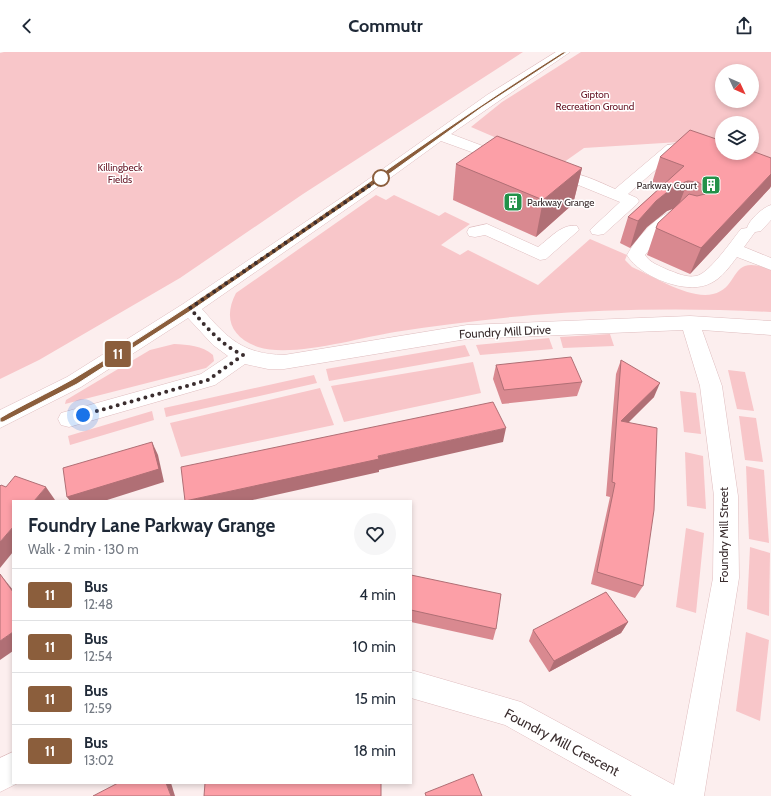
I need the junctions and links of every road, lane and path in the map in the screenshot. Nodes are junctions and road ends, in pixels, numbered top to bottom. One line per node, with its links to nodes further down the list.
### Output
1 (564, 52): 2 (street)
2 (439, 135): 4 (street); 12 (street)
3 (698, 151): 4 (street)
4 (617, 194): 8 (street)
5 (771, 210): 10 (street)
6 (686, 216): 10 (street)
7 (571, 230): 9 (street)
8 (598, 230)
9 (474, 232)
10 (732, 251): 11 (street)
11 (771, 264)
12 (190, 308): 15 (street, Foundry Mill Drive); 17 (street)
13 (690, 324): 14 (street, Foundry Mill Drive); 15 (street, Foundry Mill Drive); 22 (street, Foundry Mill Street)
14 (771, 328)
15 (243, 355): 16 (street)
16 (69, 419)
17 (0, 420)
18 (412, 684): 21 (street, Foundry Mill Crescent)
19 (12, 769): 20 (street)
20 (0, 776)
21 (664, 796)
22 (688, 796)

